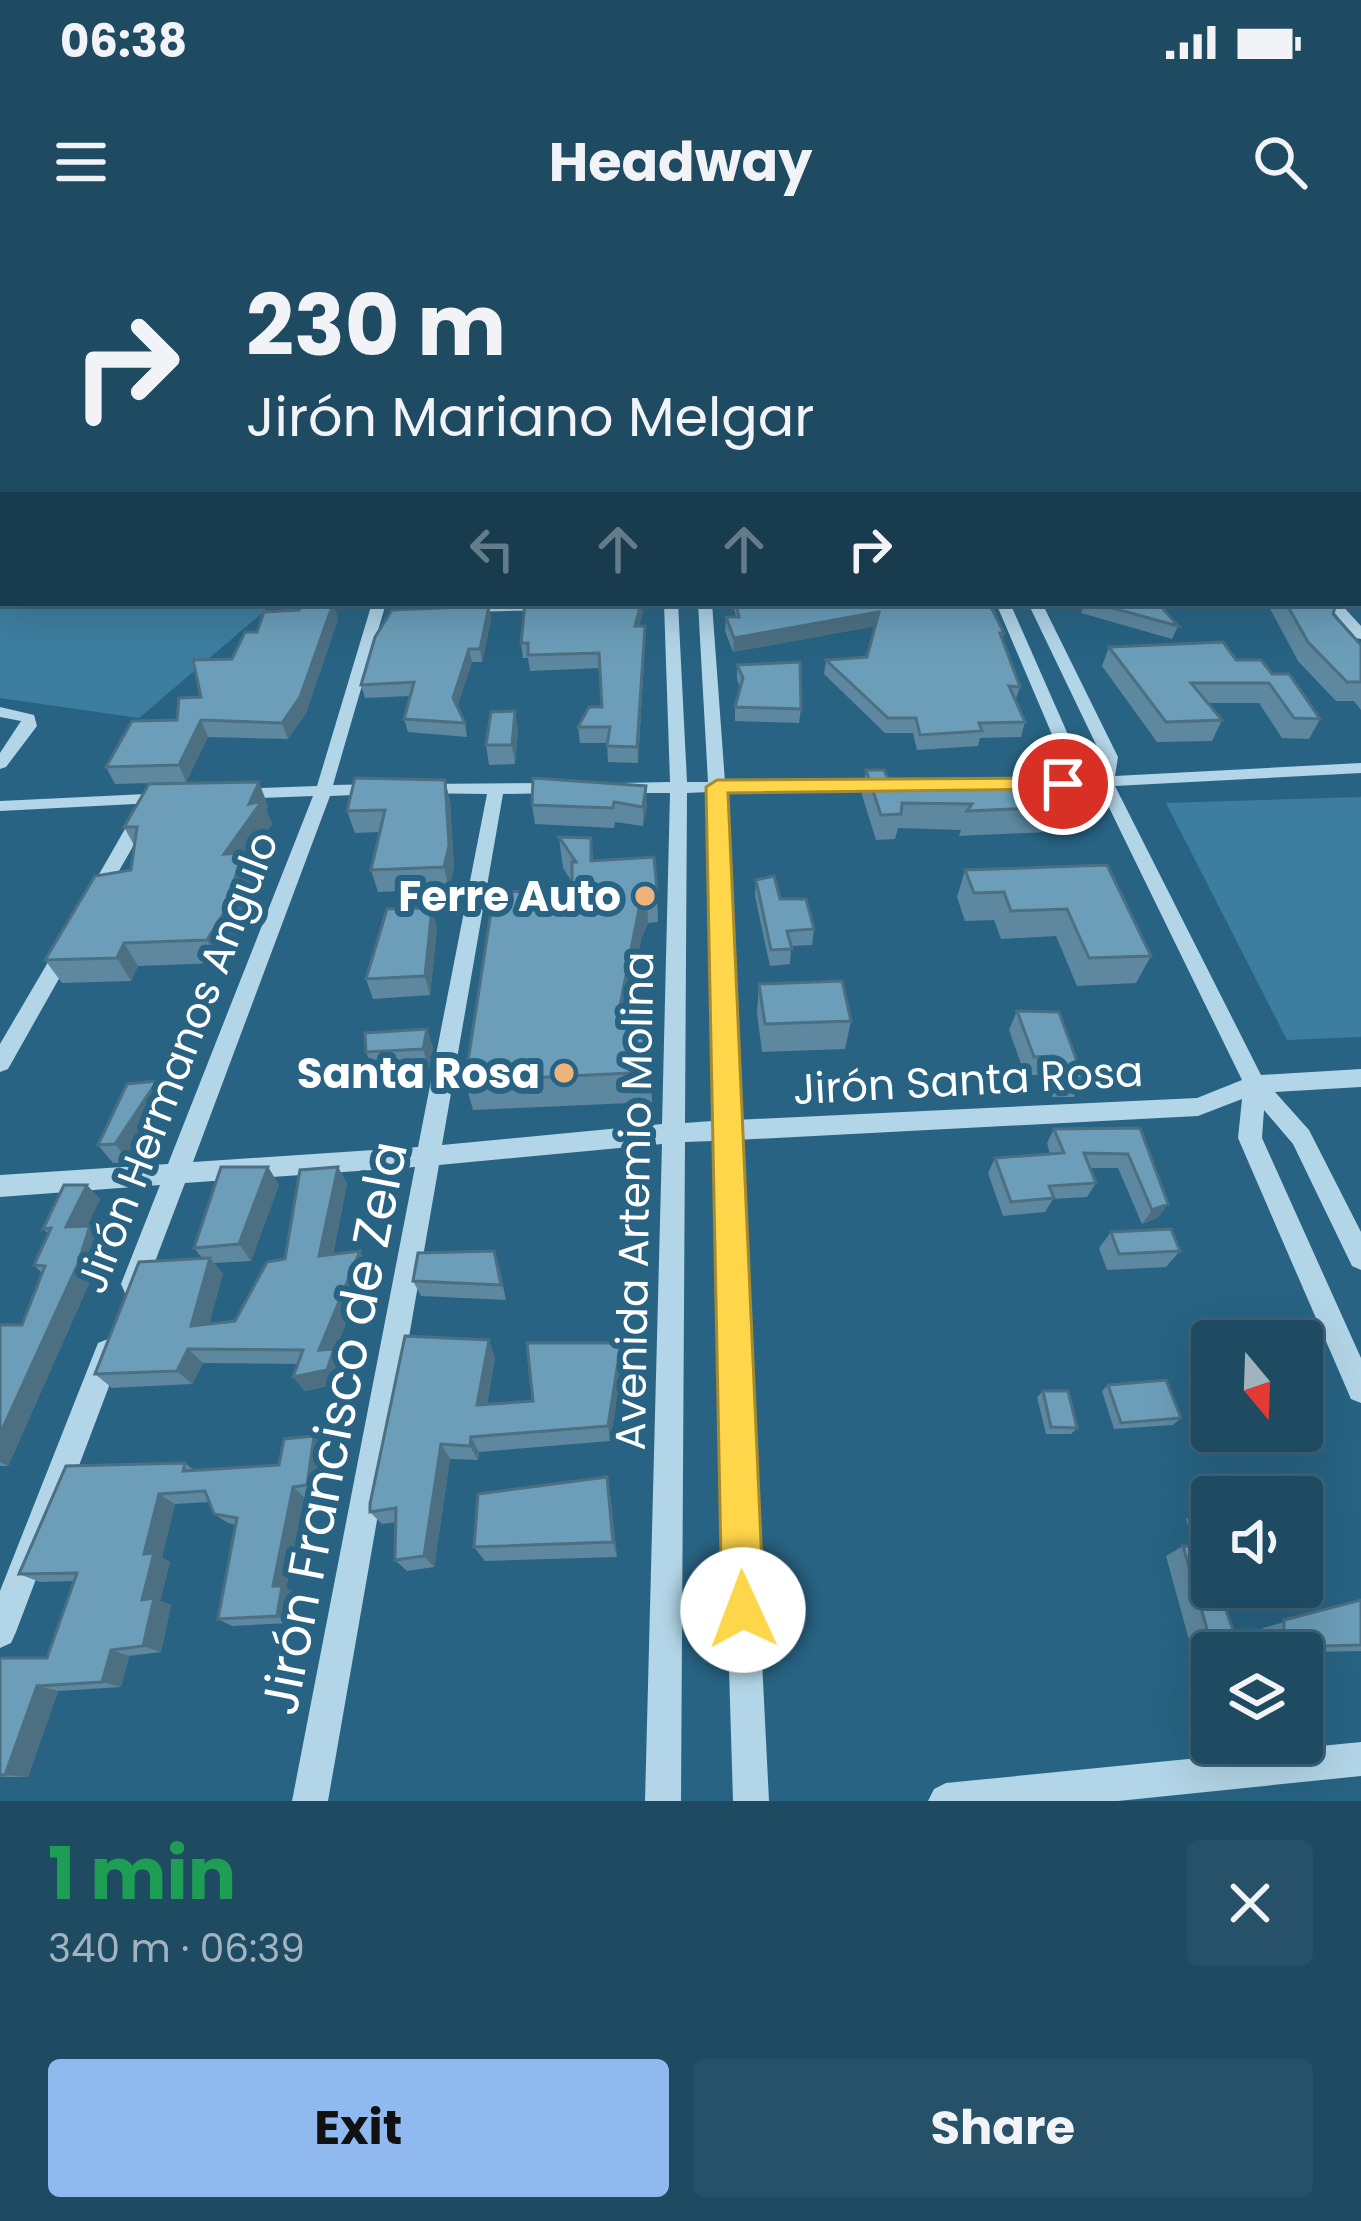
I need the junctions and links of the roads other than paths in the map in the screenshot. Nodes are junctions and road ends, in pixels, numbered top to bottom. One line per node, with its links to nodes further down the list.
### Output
1 (542, 606): 8 (street)
2 (670, 606): 17 (street, Avenida Artemio Molina)
3 (705, 606): 18 (street, Avenida Artemio Molina)
4 (1004, 606): 14 (street)
5 (1036, 606): 14 (street)
6 (1336, 606): 10 (street)
7 (377, 607): 9 (street); 22 (street, Jirón Hermanos Angulo)
8 (442, 609)
9 (398, 610)
10 (1361, 635)
11 (0, 712): 12 (street)
12 (0, 764)
13 (1361, 768): 14 (street)
14 (1106, 784): 15 (street); 29 (street)
15 (1015, 785)
16 (900, 786): 18 (street)
17 (679, 787): 18 (street); 19 (street); 31 (street, Avenida Artemio Molina)
18 (717, 787): 30 (street, Avenida Artemio Molina)
19 (496, 788): 21 (street); 32 (street, Jirón Francisco de Zela)
20 (388, 789): 22 (street)
21 (410, 789)
22 (324, 790): 23 (street); 33 (street, Jirón Hermanos Angulo)
23 (216, 795)
24 (195, 796): 25 (street)
25 (152, 799): 26 (street); 27 (street)
26 (0, 806)
27 (0, 1063)
28 (1361, 1078): 29 (street, Jirón Santa Rosa)
29 (1255, 1084): 30 (street, Jirón Santa Rosa); 35 (street); 36 (street)
30 (724, 1132): 31 (street, Jirón Santa Rosa); 41 (street, Avenida Artemio Molina)
31 (675, 1133): 32 (street, Jirón Santa Rosa); 40 (street, Avenida Artemio Molina)
32 (431, 1156): 33 (street, Jirón Santa Rosa); 39 (street, Jirón Francisco de Zela)
33 (177, 1172): 34 (street, Jirón Santa Rosa); 37 (street, Jirón Hermanos Angulo)
34 (0, 1186)
35 (1361, 1258)
36 (1361, 1388)
37 (0, 1631)
38 (1361, 1759): 42 (street)
39 (310, 1801)
40 (663, 1801)
41 (751, 1801)
42 (946, 1801)

